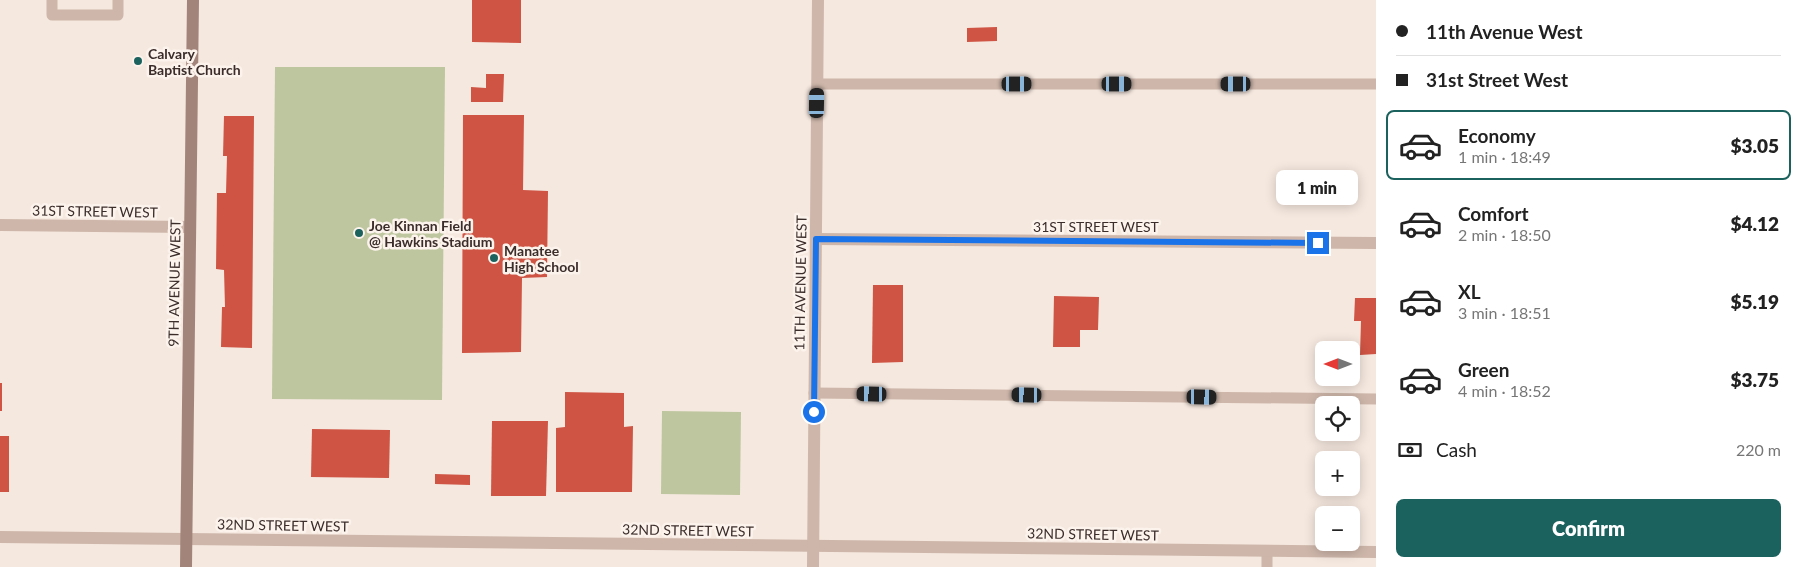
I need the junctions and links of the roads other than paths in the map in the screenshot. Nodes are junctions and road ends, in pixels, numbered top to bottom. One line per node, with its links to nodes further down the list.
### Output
1 (52, 0): 2 (lane)
2 (118, 0)
3 (192, 0): 8 (street, 9TH AVENUE WEST)
4 (818, 0): 5 (street, 11TH AVENUE WEST)
5 (818, 84): 6 (lane); 9 (street, 11TH AVENUE WEST)
6 (1376, 84)
7 (0, 226): 8 (street, 31ST STREET WEST)
8 (190, 227): 14 (street, 9TH AVENUE WEST)
9 (816, 239): 10 (street, 31ST STREET WEST); 11 (street, 11TH AVENUE WEST)
10 (1376, 243)
11 (814, 393): 12 (lane); 15 (street, 11TH AVENUE WEST)
12 (1376, 399)
13 (0, 537): 14 (street, 32ND STREET WEST)
14 (186, 539): 15 (street, 32ND STREET WEST); 18 (street, 9TH AVENUE WEST)
15 (812, 547): 16 (street, 32ND STREET WEST); 19 (street, 11TH AVENUE WEST)
16 (1267, 551): 17 (street, 32ND STREET WEST); 20 (lane)
17 (1376, 552)
18 (186, 567)
19 (813, 567)
20 (1267, 567)

